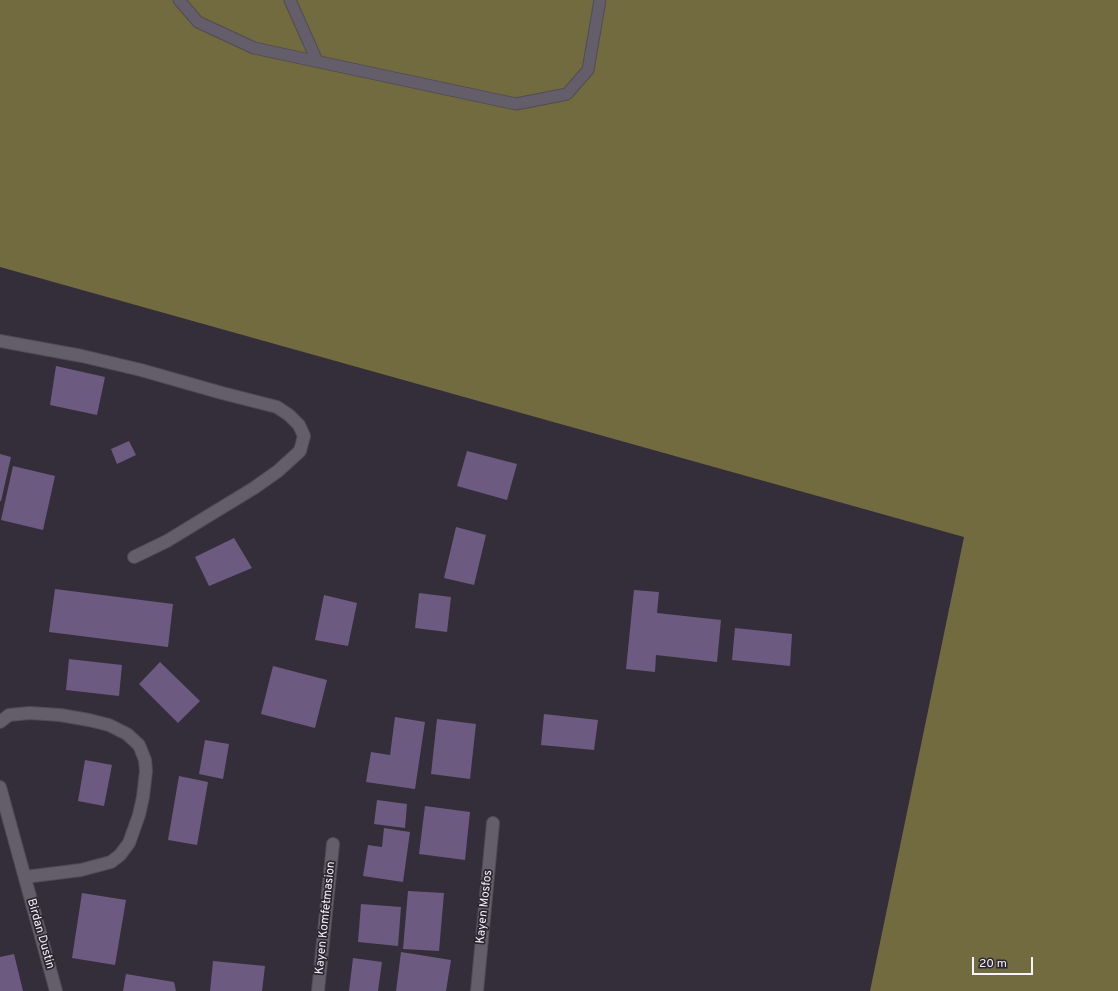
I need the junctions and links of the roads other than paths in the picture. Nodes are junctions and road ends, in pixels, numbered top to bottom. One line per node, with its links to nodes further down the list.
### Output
1 (179, 0): 4 (lane)
2 (290, 0): 4 (lane)
3 (600, 0): 4 (lane)
4 (317, 61)
5 (0, 341): 6 (street)
6 (134, 557)
7 (0, 722): 11 (street)
8 (0, 787): 11 (street, Birdan Dustin)
9 (493, 823): 14 (street, Kayen Mosfos)
10 (334, 844): 13 (street, Kayen Komfetmasion)
11 (24, 877): 12 (street, Birdan Dustin)
12 (56, 991)
13 (318, 991)
14 (477, 991)

